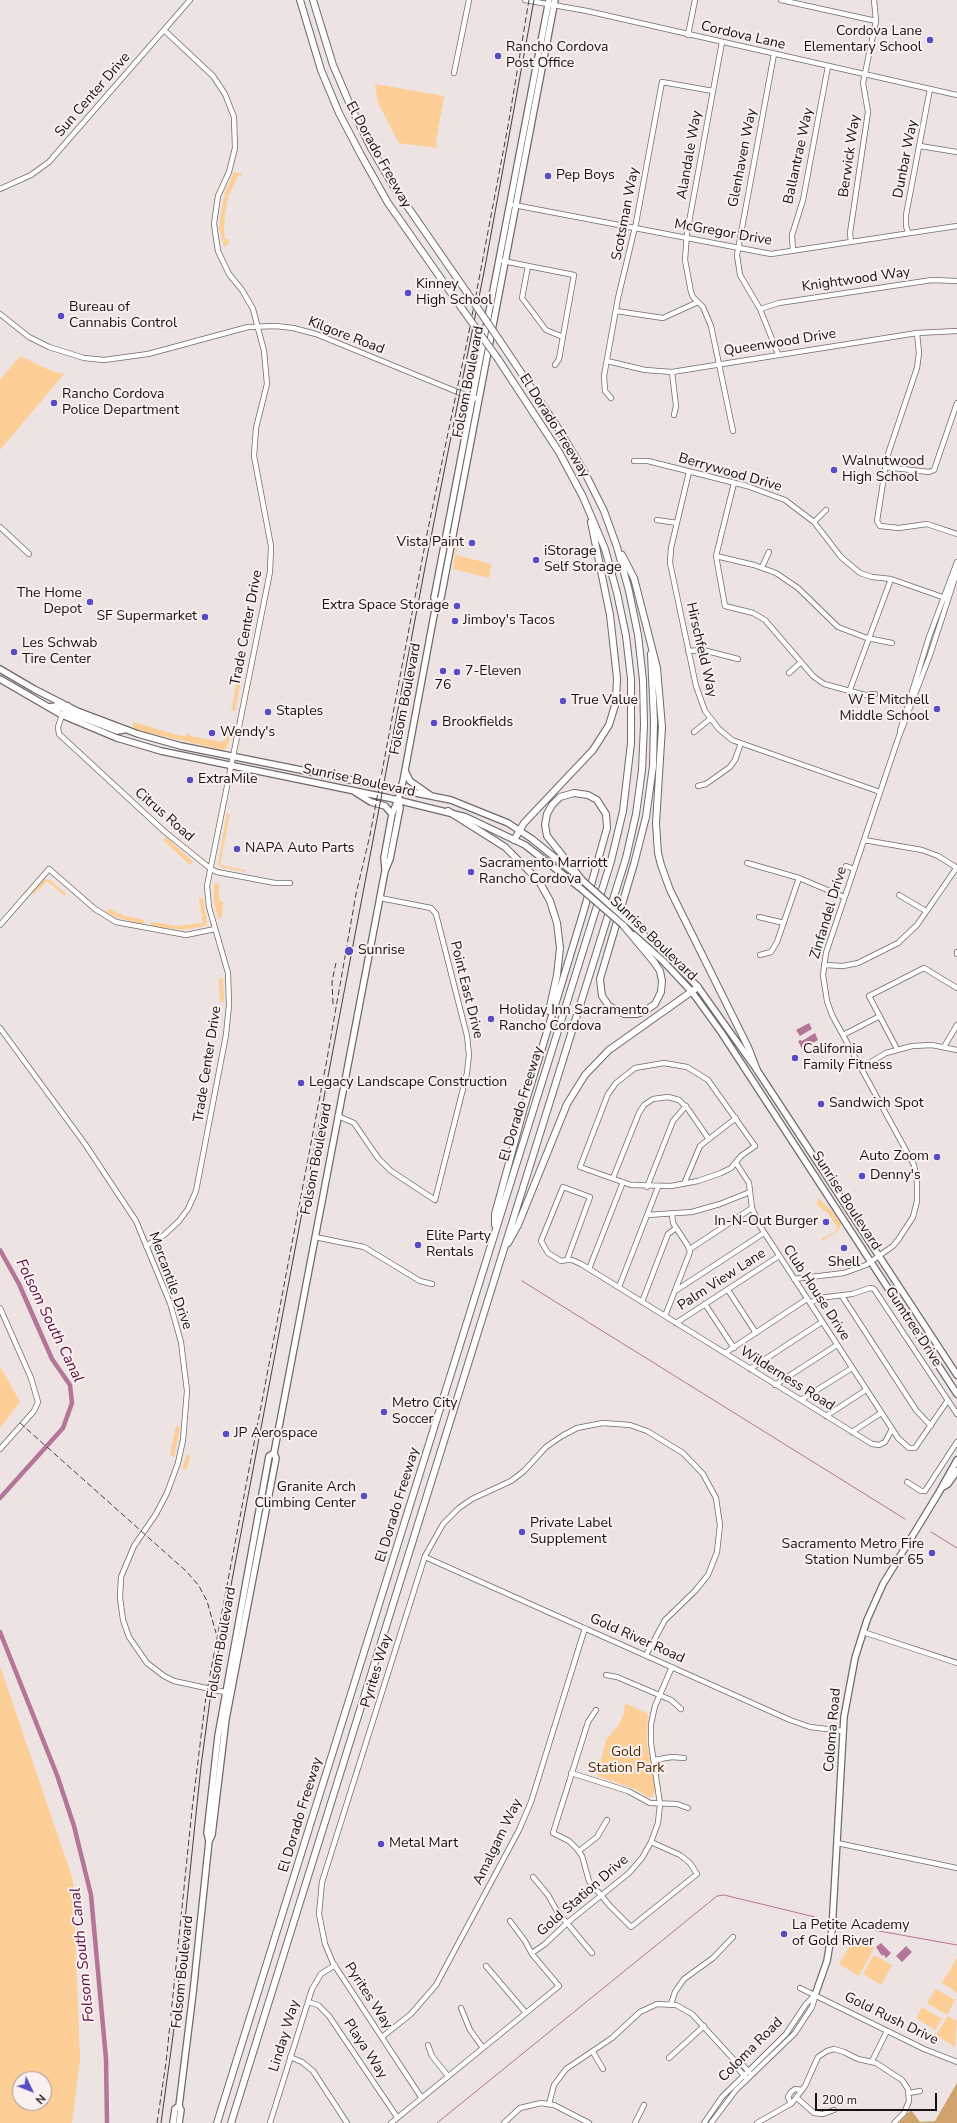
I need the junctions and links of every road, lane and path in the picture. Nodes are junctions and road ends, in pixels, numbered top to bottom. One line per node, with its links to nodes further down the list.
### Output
1 (190, 0): 11 (street, Sun Center Drive)
2 (300, 0): 62 (highway, El Dorado Freeway, bridge)
3 (313, 0): 69 (highway, El Dorado Freeway, bridge)
4 (469, 0): 16 (street)
5 (525, 0): 9 (street, Cordova Lane)
6 (695, 0): 12 (street)
7 (781, 0): 10 (street)
8 (874, 0): 10 (street, Berwick Way)
9 (551, 2): 12 (street, Cordova Lane); 18 (main road, Folsom Boulevard); 22 (main road, Folsom Boulevard)
10 (876, 21): 17 (street, Berwick Way)
11 (164, 30): 25 (street, Sun Center Drive); 42 (street, Trade Center Drive)
12 (688, 34): 13 (street, Cordova Lane)
13 (722, 42): 14 (street, Cordova Lane); 20 (street, Alandale Way)
14 (774, 54): 15 (street, Cordova Lane); 33 (street, Glenhaven Way)
15 (828, 66): 17 (street, Cordova Lane); 34 (street, Ballantrae Way)
16 (454, 73)
17 (865, 74): 19 (street, Cordova Lane); 32 (street, Berwick Way)
18 (534, 76): 22 (main road); 26 (main road, Folsom Boulevard)
19 (930, 89): 21 (street, Cordova Lane); 23 (street, Dunbar Way)
20 (713, 91): 29 (street, Scotsman Way); 31 (street, Alandale Way)
21 (957, 95)
22 (536, 100): 27 (main road, Folsom Boulevard)
23 (920, 146): 24 (street); 30 (street, Dunbar Way)
24 (957, 152)
25 (0, 188)
26 (510, 204): 27 (street, McGregor Drive); 35 (main road, Folsom Boulevard)
27 (517, 205): 29 (street, McGregor Drive); 35 (main road, Folsom Boulevard)
28 (957, 226): 30 (street, McGregor Drive)
29 (635, 228): 31 (street, McGregor Drive); 40 (street, Scotsman Way)
30 (908, 232): 32 (street, McGregor Drive)
31 (686, 238): 33 (street, McGregor Drive); 38 (street, Alandale Way)
32 (851, 242): 34 (street, McGregor Drive)
33 (738, 248): 34 (street, McGregor Drive); 39 (street, Glenhaven Way)
34 (793, 251)
35 (502, 261): 36 (street); 51 (main road, Folsom Boulevard)
36 (528, 266): 45 (street); 45 (street)
37 (957, 281): 39 (street, Knightwood Way)
38 (698, 302): 40 (street); 48 (street, Alandale Way)
39 (760, 309): 46 (street, Glenhaven Way)
40 (616, 311): 47 (street, Scotsman Way)
41 (0, 314): 42 (street, Kilgore Road)
42 (259, 326): 51 (street, Kilgore Road); 97 (street, Trade Center Drive)
43 (957, 331): 44 (street, Queenwood Drive)
44 (917, 333): 46 (street, Queenwood Drive); 57 (street)
45 (563, 337): 49 (street)
46 (778, 354): 48 (street, Queenwood Drive)
47 (607, 361): 50 (street, Queenwood Drive); 52 (street, Scotsman Way)
48 (720, 364): 50 (street, Queenwood Drive); 55 (street, Alandale Way)
49 (555, 365)
50 (672, 372): 54 (street)
51 (476, 398): 60 (main road, Folsom Boulevard); 66 (main road, Folsom Boulevard)
52 (611, 398)
53 (957, 403): 57 (street)
54 (674, 415)
55 (733, 431)
56 (634, 461): 58 (street, Berrywood Drive)
57 (885, 467): 68 (street)
58 (689, 472): 59 (street, Berrywood Drive); 65 (street, Hirschfeld Way)
59 (734, 483): 64 (street, Berrywood Drive); 72 (street)
60 (452, 508): 66 (main road); 78 (main road, Folsom Boulevard)
61 (826, 510): 64 (street)
62 (590, 512): 108 (highway); 159 (highway, El Dorado Freeway)
63 (657, 520): 65 (street)
64 (814, 522): 76 (street, Berrywood Drive)
65 (677, 523): 82 (street, Hirschfeld Way)
66 (453, 525): 78 (main road, Folsom Boulevard)
67 (0, 527): 71 (street)
68 (957, 534)
69 (617, 547): 79 (highway); 162 (highway, El Dorado Freeway)
70 (769, 552): 74 (street)
71 (30, 554)
72 (716, 556): 74 (street); 84 (street)
73 (957, 562): 77 (street, Zinfandel Drive)
74 (762, 567): 80 (street)
75 (957, 572): 77 (street, Zinfandel Drive)
76 (891, 579): 77 (street, Berrywood Drive); 80 (street)
77 (945, 598): 103 (street, Zinfandel Drive)
78 (437, 603): 99 (main road, Folsom Boulevard)
79 (650, 634): 127 (highway); 143 (highway)
80 (867, 638): 81 (street); 88 (street)
81 (892, 643)
82 (688, 651): 83 (street); 93 (street, Hirschfeld Way)
83 (738, 659)
84 (802, 662): 86 (street); 88 (street)
85 (0, 669): 90 (main road, Sunrise Boulevard)
86 (788, 673)
87 (0, 679): 91 (main road, Sunrise Boulevard)
88 (849, 692): 89 (street)
89 (875, 694)
90 (68, 706): 91 (main road); 94 (main road, Sunrise Boulevard)
91 (49, 708): 92 (main road, Sunrise Boulevard)
92 (62, 715): 94 (main road); 98 (main road, Sunrise Boulevard); 114 (street, Citrus Road)
93 (710, 719): 95 (street); 96 (street, Hirschfeld Way)
94 (124, 730): 97 (main road, Sunrise Boulevard)
95 (694, 732)
96 (741, 743): 100 (street); 103 (street, Hirschfeld Way)
97 (232, 757): 98 (street, Trade Center Drive); 101 (main road, Sunrise Boulevard)
98 (231, 766): 102 (main road, Sunrise Boulevard); 114 (street, Trade Center Drive)
99 (405, 770): 101 (main road, Folsom Boulevard); 104 (main road)
100 (698, 786)
101 (400, 790): 104 (main road, Sunrise Boulevard); 105 (main road, Folsom Boulevard)
102 (355, 792): 105 (main road, Sunrise Boulevard); 107 (main road)
103 (880, 792): 110 (street, Zinfandel Drive)
104 (432, 796): 108 (main road, Sunrise Boulevard)
105 (398, 800): 106 (main road, Sunrise Boulevard); 107 (main road, Folsom Boulevard); 116 (main road, Folsom Boulevard)
106 (448, 811): 109 (main road, Sunrise Boulevard); 141 (highway)
107 (392, 814): 116 (main road, Folsom Boulevard)
108 (519, 830): 109 (highway); 118 (main road, Sunrise Boulevard)
109 (514, 840): 127 (main road, Sunrise Boulevard, bridge)
110 (864, 840): 113 (street); 115 (street, Zinfandel Drive)
111 (747, 863): 117 (street)
112 (846, 866): 115 (street)
113 (957, 867): 123 (street)
114 (211, 869): 119 (street, Citrus Road); 128 (street, Trade Center Drive)
115 (854, 869): 121 (street, Zinfandel Drive)
116 (385, 871): 122 (main road, Folsom Boulevard)
117 (798, 878): 121 (street); 125 (street)
118 (582, 880): 131 (main road, Sunrise Boulevard, bridge); 141 (highway)
119 (290, 883)
120 (899, 895): 123 (street)
121 (844, 897): 130 (street, Zinfandel Drive)
122 (380, 898): 145 (main road, Folsom Boulevard); 145 (street, Point East Drive)
123 (926, 911): 130 (street)
124 (758, 917): 125 (street)
125 (784, 923): 129 (street)
126 (0, 925): 128 (street)
127 (623, 925): 133 (main road, Sunrise Boulevard)
128 (215, 929): 163 (street, Trade Center Drive)
129 (760, 955)
130 (824, 965): 137 (street, Zinfandel Drive)
131 (698, 987): 133 (highway); 143 (main road, Sunrise Boulevard)
132 (957, 988): 134 (street)
133 (692, 992): 162 (highway); 168 (main road, Sunrise Boulevard)
134 (880, 1016): 137 (street); 139 (street)
135 (957, 1025): 138 (street)
136 (0, 1028): 163 (street, Mercantile Drive)
137 (843, 1035): 142 (street, Zinfandel Drive)
138 (944, 1047): 139 (street); 140 (street)
139 (897, 1049): 142 (street)
140 (957, 1050)
141 (540, 1054): 159 (highway)
142 (861, 1068): 166 (street, Zinfandel Drive)
143 (757, 1070): 166 (main road, Sunrise Boulevard)
144 (686, 1106): 147 (street); 149 (street); 152 (street)
145 (338, 1116): 161 (main road, Folsom Boulevard)
146 (736, 1118): 147 (street); 148 (street); 149 (street)
147 (708, 1138): 151 (street)
148 (736, 1163): 151 (street); 154 (street, Club House Drive)
149 (613, 1178): 150 (street)
150 (623, 1182): 152 (street); 169 (street)
151 (684, 1184): 153 (street)
152 (647, 1187): 153 (street)
153 (658, 1187): 157 (street)
154 (750, 1192): 155 (street, Club House Drive); 156 (street)
155 (752, 1208): 160 (street, Club House Drive); 164 (street)
156 (672, 1214): 157 (street); 158 (street)
157 (647, 1215): 172 (street)
158 (676, 1228): 164 (street); 177 (street)
159 (495, 1232): 275 (highway, El Dorado Freeway)
160 (764, 1233): 165 (street, Club House Drive); 174 (street)
161 (315, 1237): 171 (street); 214 (main road, Folsom Boulevard)
162 (507, 1241): 276 (highway, El Dorado Freeway)
163 (146, 1246): 214 (street, Mercantile Drive)
164 (690, 1249): 174 (street)
165 (779, 1256): 170 (street, Club House Drive); 173 (street, Palm View Lane)
166 (879, 1256): 168 (street, Zinfandel Drive); 189 (main road, Sunrise Boulevard)
167 (567, 1260): 167 (street, Wilderness Road); 169 (street, Wilderness Road)
168 (871, 1262): 170 (street, Zinfandel Drive); 192 (main road, Sunrise Boulevard)
169 (589, 1269): 172 (street, Wilderness Road)
170 (794, 1279): 176 (street, Club House Drive)
171 (432, 1284)
172 (619, 1287): 177 (street, Wilderness Road)
173 (728, 1290): 178 (street, Palm View Lane); 183 (street)
174 (675, 1291): 180 (street)
175 (842, 1296): 176 (street, Gumtree Drive); 194 (street, Gumtree Drive); 198 (street)
176 (808, 1301): 181 (street, Club House Drive); 183 (street, Gumtree Drive)
177 (642, 1302): 180 (street, Wilderness Road)
178 (706, 1304): 182 (street, Palm View Lane); 185 (street)
179 (0, 1308): 202 (street)
180 (665, 1316): 182 (street, Wilderness Road)
181 (822, 1322): 184 (street, Club House Drive); 188 (street)
182 (676, 1323): 186 (street, Wilderness Road)
183 (756, 1333): 185 (street, Gumtree Drive)
184 (837, 1345): 187 (street, Club House Drive); 190 (street)
185 (734, 1348): 186 (street, Gumtree Drive)
186 (725, 1353): 188 (street, Wilderness Road)
187 (852, 1368): 191 (street, Club House Drive); 193 (street)
188 (750, 1369): 190 (street, Wilderness Road)
189 (957, 1375)
190 (776, 1384): 193 (street, Wilderness Road)
191 (866, 1390): 195 (street, Club House Drive); 197 (street)
192 (957, 1394)
193 (801, 1400): 197 (street, Wilderness Road)
194 (948, 1400): 196 (street, Gumtree Drive); 198 (street)
195 (881, 1413): 199 (street, Club House Drive); 200 (street)
196 (957, 1414)
197 (826, 1416): 200 (street, Wilderness Road)
198 (930, 1426): 199 (street, Club House Drive)
199 (892, 1429): 200 (street, Wilderness Road)
200 (852, 1432)
201 (957, 1442): 205 (street)
202 (0, 1449)
203 (957, 1460): 206 (main road, Coloma Road)
204 (957, 1471): 206 (main road, Coloma Road)
205 (907, 1482)
206 (943, 1487): 209 (main road, Coloma Road)
207 (425, 1557): 208 (street, Gold River Road); 210 (street, Pyrites Way); 236 (street, Pyrites Way)
208 (585, 1628): 210 (street, Gold River Road); 246 (street, Amalgam Way)
209 (863, 1632): 211 (street); 218 (main road, Coloma Road)
210 (646, 1655): 212 (street, Gold River Road)
211 (957, 1663)
212 (672, 1667): 215 (street, Gold Station Drive); 218 (street, Gold River Road)
213 (606, 1675): 215 (street)
214 (228, 1692): 269 (main road, Folsom Boulevard)
215 (659, 1696): 216 (street); 220 (street, Gold Station Drive)
216 (681, 1709)
217 (596, 1710): 221 (street)
218 (843, 1731): 226 (main road, Coloma Road)
219 (684, 1758): 220 (street)
220 (654, 1760): 222 (street, Gold Station Drive)
221 (571, 1774): 222 (street); 227 (street)
222 (660, 1804): 223 (street); 225 (street, Gold Station Drive)
223 (688, 1808)
224 (607, 1820): 227 (street)
225 (651, 1842): 230 (street, Gold Station Drive); 230 (street)
226 (837, 1843): 228 (street); 239 (main road, Coloma Road)
227 (579, 1851): 230 (street)
228 (957, 1868)
229 (533, 1877): 232 (street)
230 (601, 1895): 232 (street, Gold Station Drive)
231 (510, 1921): 234 (street)
232 (567, 1923): 234 (street, Gold Station Drive); 235 (street)
233 (733, 1937): 241 (street)
234 (532, 1953): 243 (street)
235 (592, 1953)
236 (335, 1965): 240 (street, Linday Way); 246 (street, Pyrites Way)
237 (486, 1966): 243 (street)
238 (800, 1988): 239 (street, Gold Rush Drive)
239 (815, 1995): 245 (street, Gold Rush Drive); 256 (street, Coloma Road); 258 (street, Coloma Road)
240 (308, 2002): 250 (street, Linday Way); 271 (street, Playa Way)
241 (671, 2004): 244 (street); 249 (street)
242 (461, 2008): 248 (street)
243 (526, 2013): 248 (street)
244 (704, 2026): 251 (street); 252 (street)
245 (888, 2031): 253 (street); 254 (street, Gold Rush Drive)
246 (382, 2037): 264 (street, Pyrites Way)
247 (428, 2045): 259 (street)
248 (483, 2048): 259 (street)
249 (592, 2052): 255 (street); 266 (street)
250 (290, 2057): 277 (street, Linday Way); 278 (street)
251 (669, 2058)
252 (735, 2061): 256 (street); 257 (street)
253 (872, 2061): 261 (street); 263 (street)
254 (957, 2062)
255 (603, 2069)
256 (748, 2070): 257 (street, Coloma Road); 258 (street)
257 (743, 2074): 260 (street); 283 (street, Coloma Road)
258 (752, 2075): 260 (street, Coloma Road)
259 (448, 2076): 264 (street)
260 (748, 2079): 284 (street, Coloma Road)
261 (802, 2090): 265 (street); 267 (street)
262 (920, 2091): 263 (street)
263 (909, 2093): 286 (street)
264 (421, 2097): 271 (street)
265 (797, 2098): 267 (street); 270 (street)
266 (549, 2104): 272 (street); 280 (street)
267 (791, 2104): 285 (street)
268 (644, 2105): 282 (street)
269 (179, 2106): 273 (main road, Folsom Boulevard); 274 (main road, Folsom Boulevard)
270 (834, 2110)
271 (397, 2117): 279 (street)
272 (580, 2121): 281 (street)
273 (173, 2123)
274 (179, 2123)
275 (217, 2123)
276 (231, 2123)
277 (270, 2123)
278 (347, 2123)
279 (391, 2123)
280 (504, 2123)
281 (589, 2123)
282 (635, 2123)
283 (704, 2123)
284 (711, 2123)
285 (757, 2123)
286 (894, 2123)

